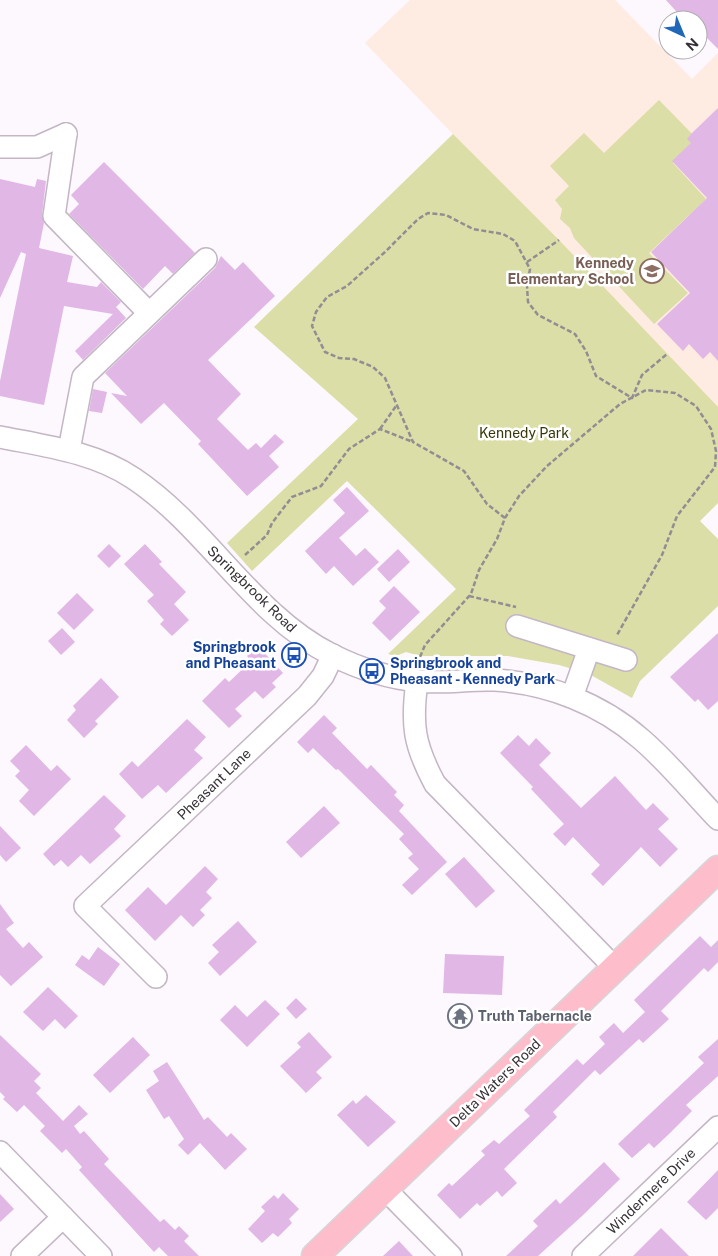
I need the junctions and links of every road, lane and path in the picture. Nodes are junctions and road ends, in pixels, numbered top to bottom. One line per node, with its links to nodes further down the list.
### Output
1 (0, 146): 5 (street)
2 (559, 240): 4 (path)
3 (206, 259): 5 (street)
4 (527, 262): 7 (path); 8 (path)
5 (149, 313): 12 (street)
6 (667, 354): 7 (path)
7 (632, 398): 13 (path); 17 (path)
8 (397, 406): 9 (path); 11 (path)
9 (380, 429): 11 (path); 14 (path)
10 (0, 437): 12 (street, Springbrook Road)
11 (413, 442): 13 (path)
12 (69, 450): 19 (street, Springbrook Road)
13 (505, 518): 15 (path)
14 (245, 555)
15 (469, 596): 16 (path); 20 (path)
16 (517, 616): 18 (street)
17 (616, 635)
18 (589, 649): 21 (street); 23 (street)
19 (333, 655): 22 (street, Springbrook Road); 27 (street, Pheasant Lane)
20 (420, 657)
21 (626, 660)
22 (417, 681): 23 (street, Springbrook Road); 26 (street)
23 (572, 697): 24 (street, Springbrook Road)
24 (718, 819)
25 (718, 868): 26 (main road, Delta Waters Road)
26 (615, 968): 30 (main road, Delta Waters Road)
27 (156, 977)
28 (717, 1130): 36 (street, Windermere Drive)
29 (0, 1152): 31 (street)
30 (385, 1189): 34 (main road, Delta Waters Road); 35 (street)
31 (63, 1217): 32 (street); 33 (street)
32 (22, 1256)
33 (101, 1256)
34 (315, 1256)
35 (451, 1256)
36 (584, 1256)

